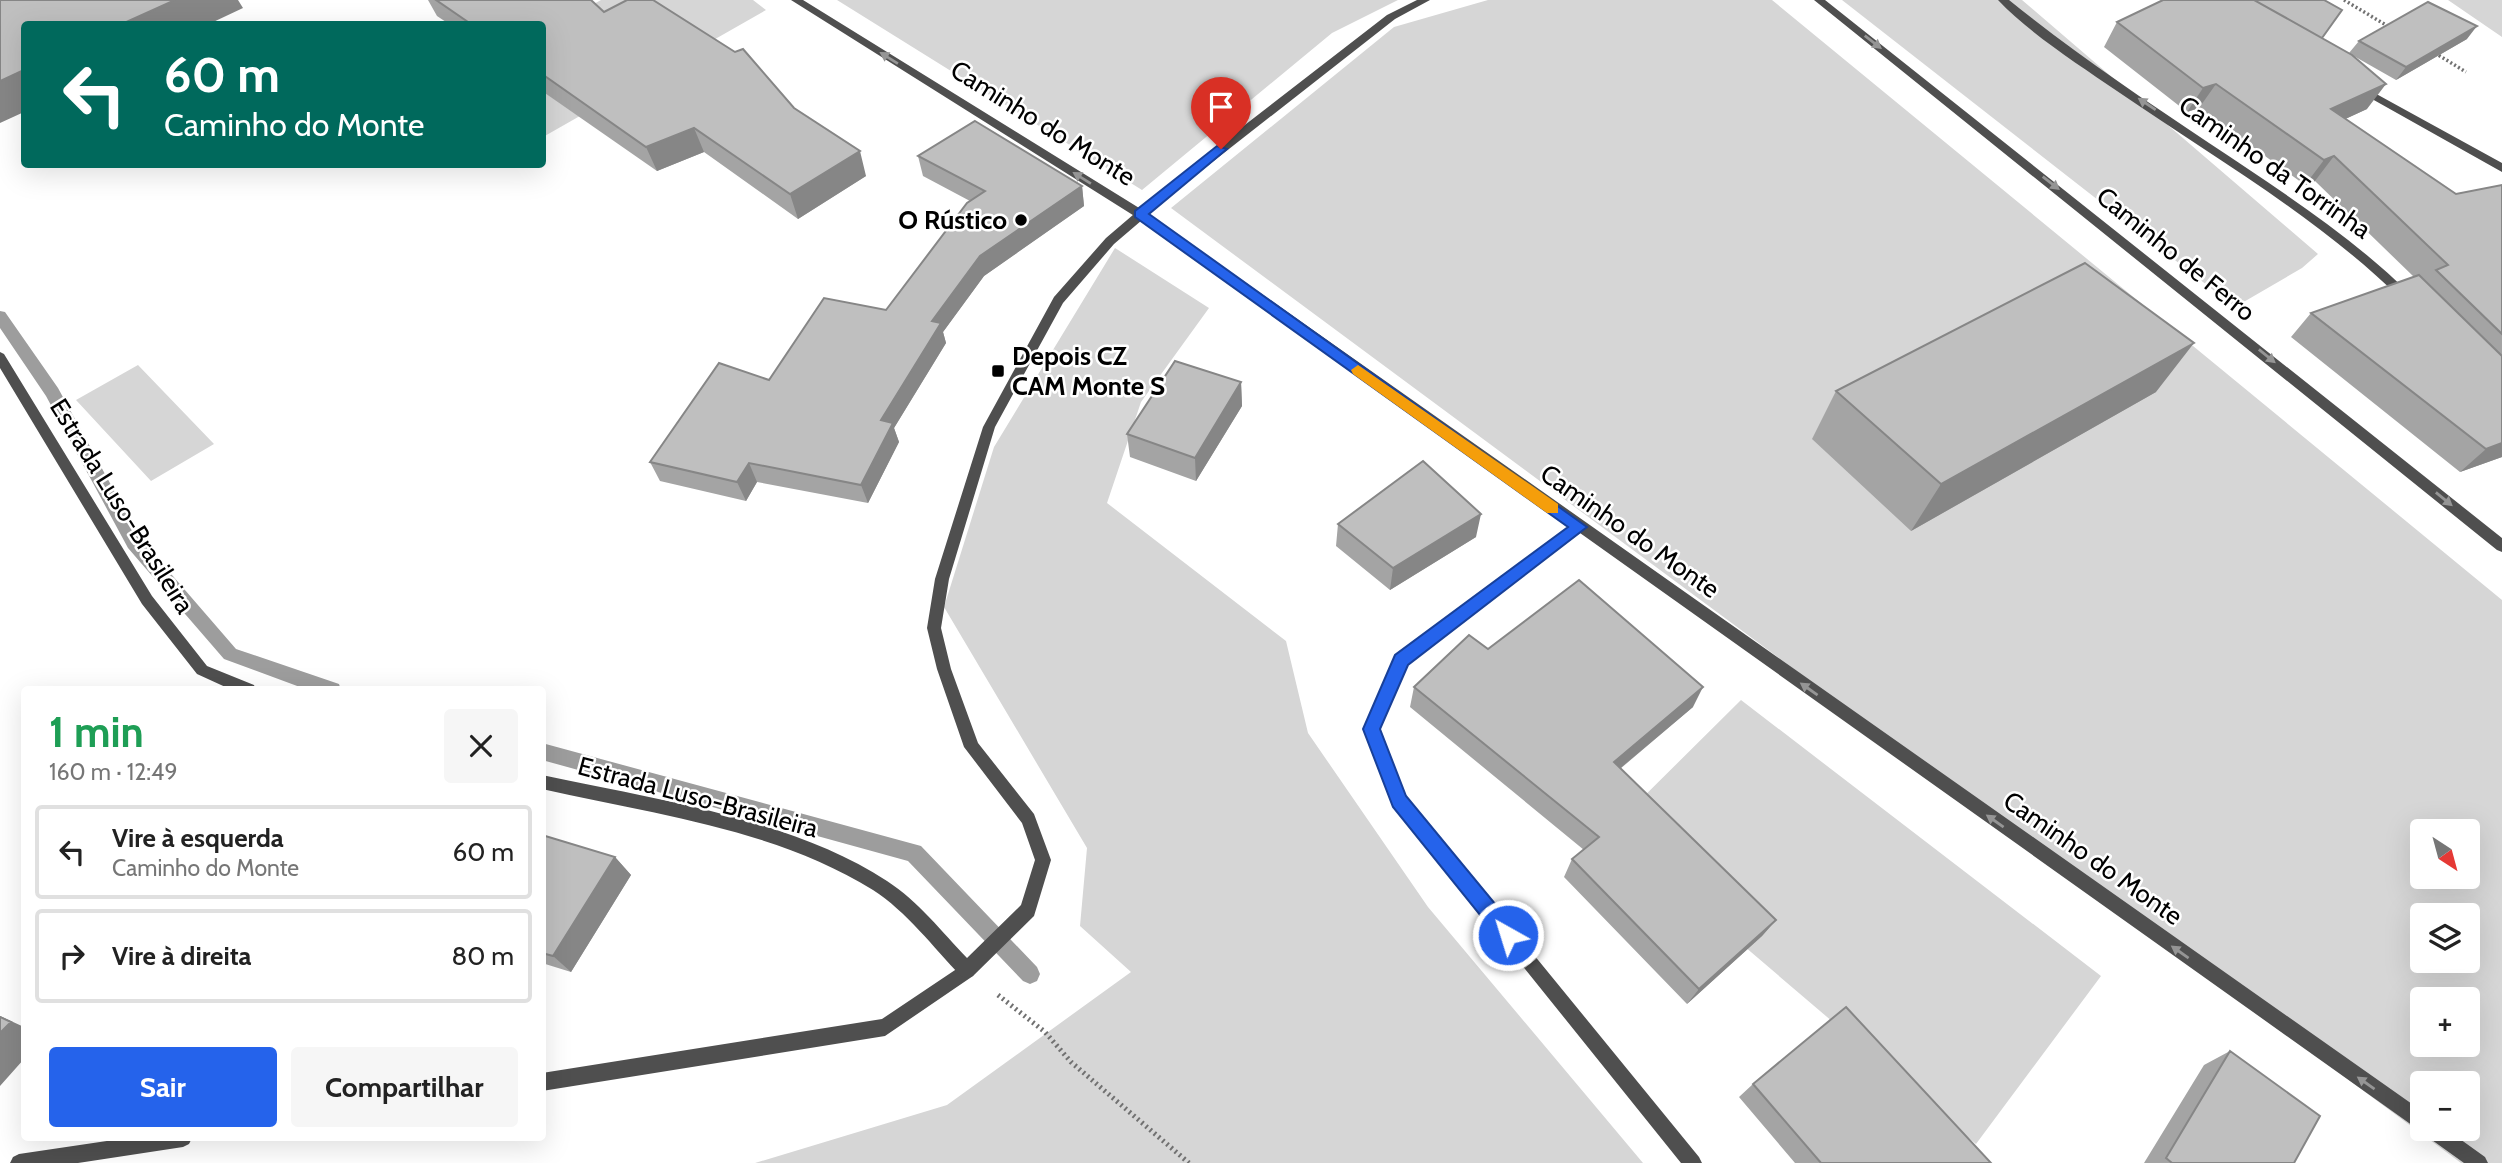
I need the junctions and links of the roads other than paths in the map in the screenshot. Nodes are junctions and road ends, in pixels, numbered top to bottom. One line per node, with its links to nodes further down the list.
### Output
1 (796, 0): 7 (street, Caminho do Monte, one-way to 1)
2 (1425, 0): 7 (street)
3 (1819, 0): 11 (street, Caminho de Ferro, one-way to 11)
4 (2003, 0): 8 (street, Caminho da Torrinha, one-way to 4)
5 (2347, 81): 6 (street)
6 (2502, 168)
7 (1140, 214): 10 (street, Caminho do Monte); 14 (street)
8 (2414, 305)
9 (0, 357): 12 (street, Estrada Luso-Brasileira)
10 (1579, 527): 16 (street, Caminho do Monte, one-way to 10); 20 (street)
11 (2502, 546)
12 (240, 686)
13 (546, 783): 14 (street, Estrada Luso-Brasileira)
14 (967, 970): 15 (street)
15 (546, 1081)
16 (2410, 1114)
17 (163, 1141): 19 (street)
18 (2448, 1141): 21 (street)
19 (19, 1163)
20 (1693, 1163)
21 (2479, 1163)

